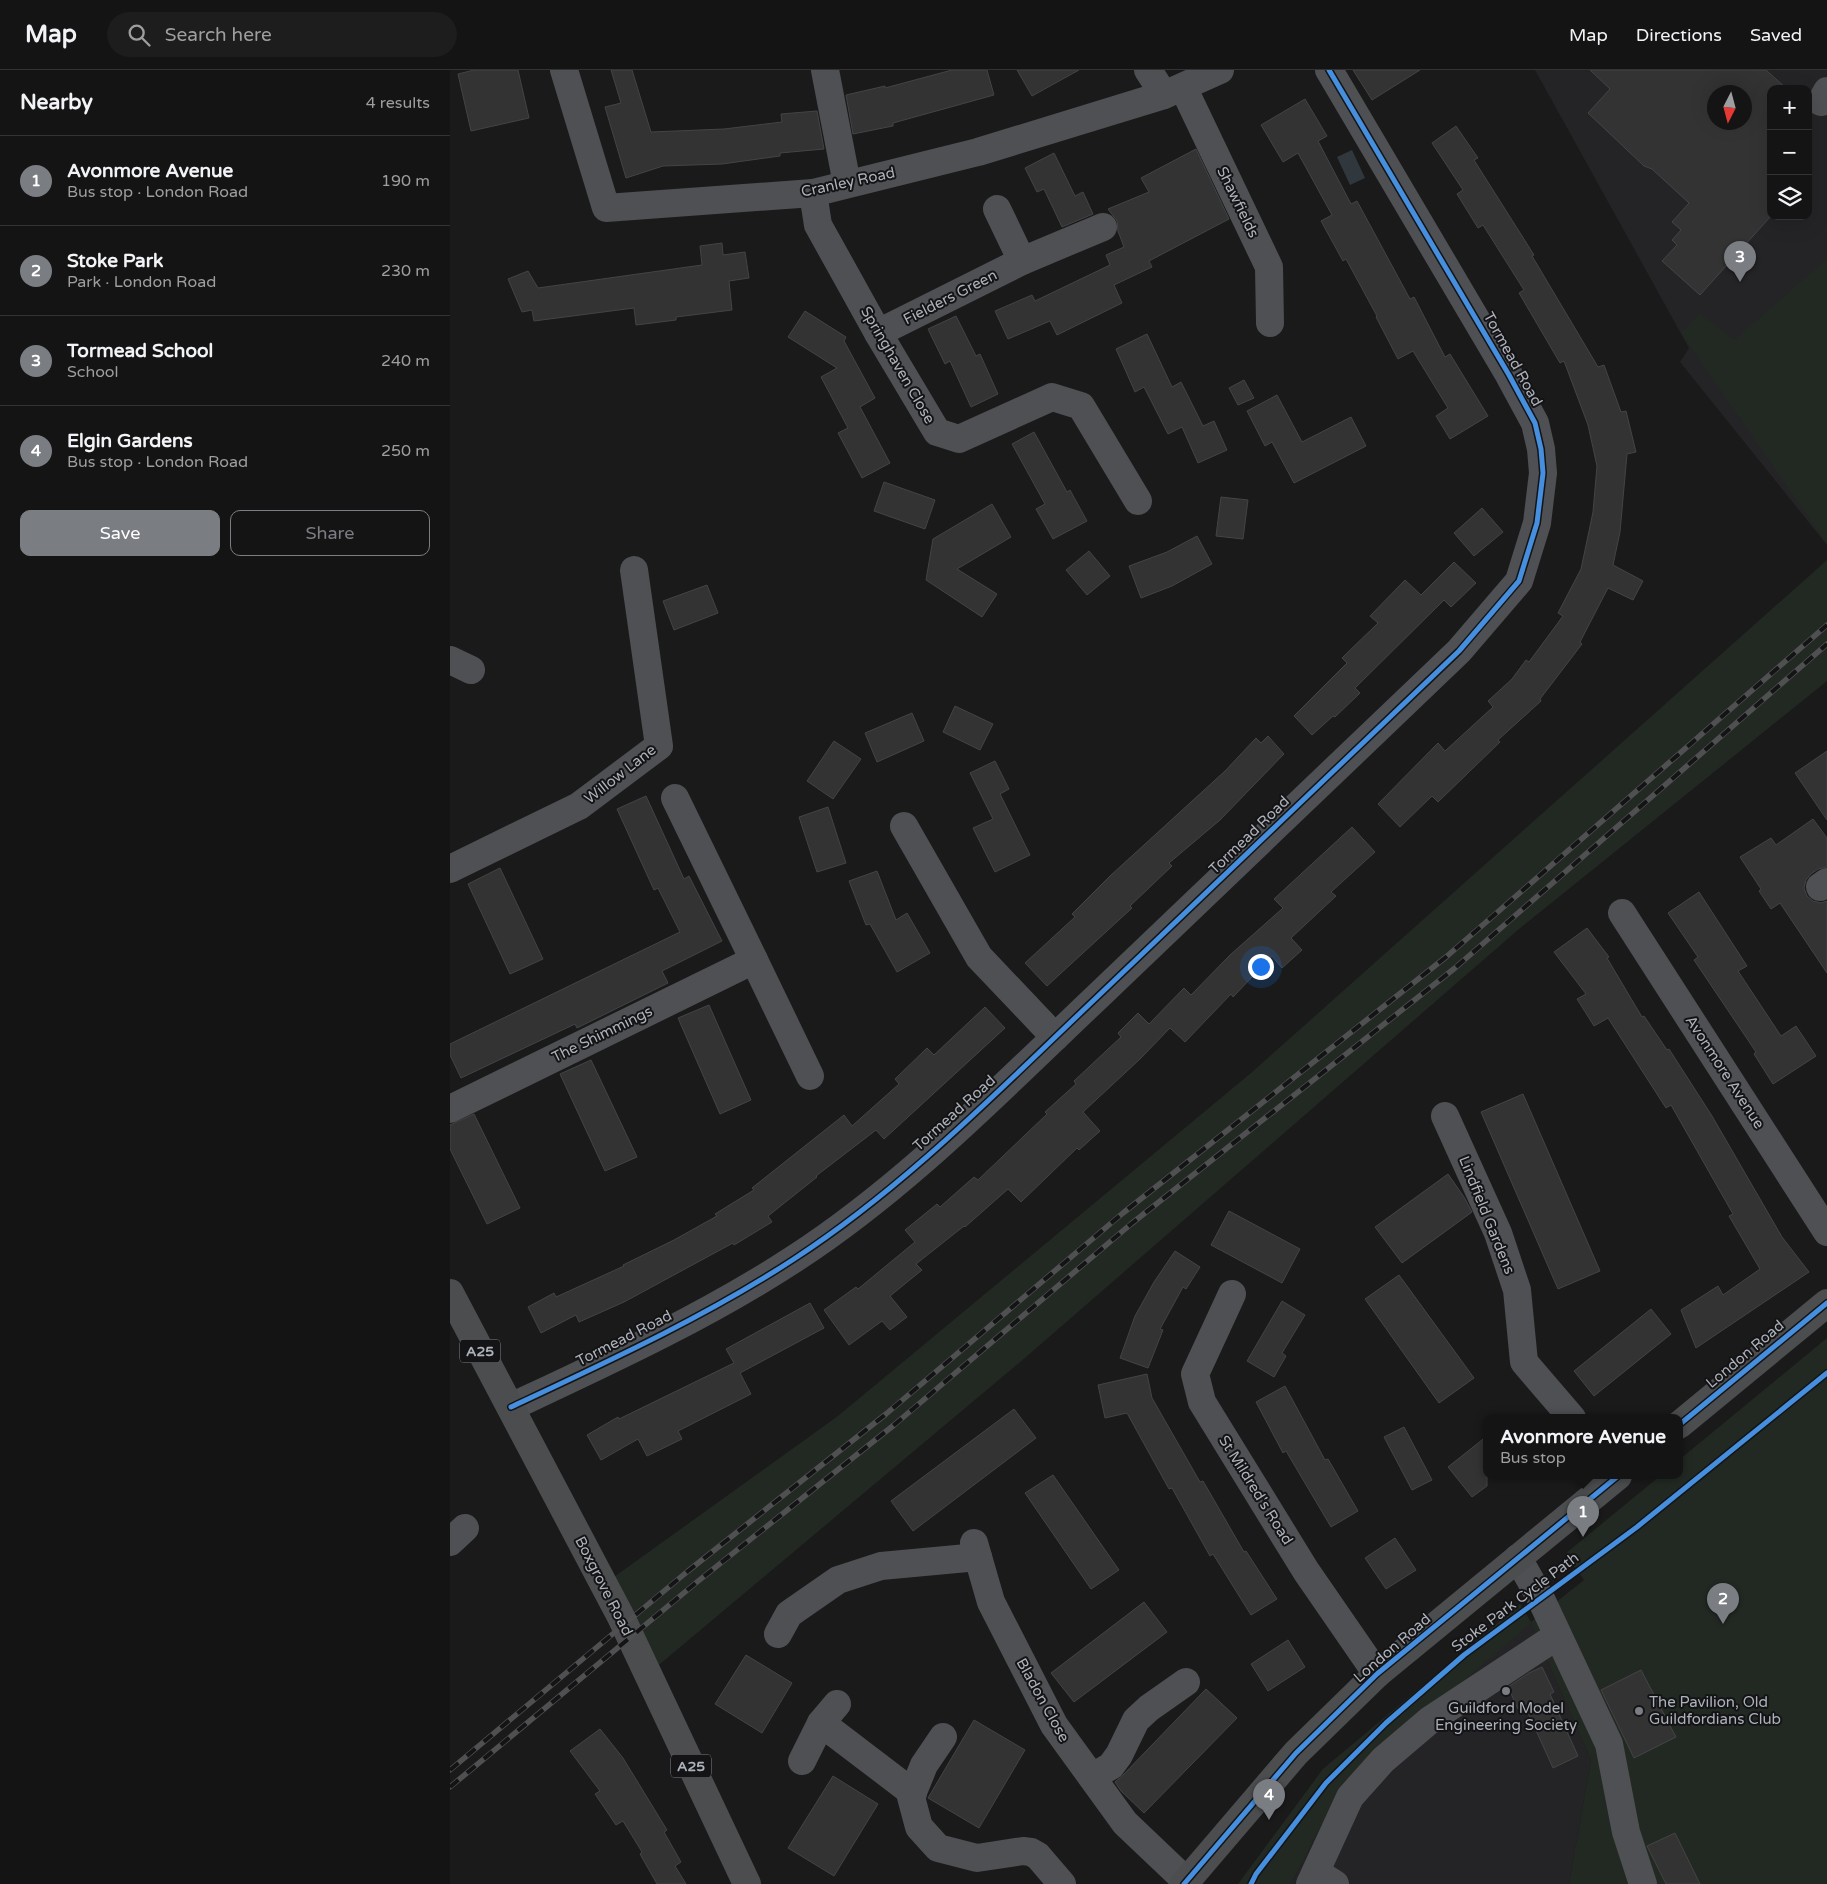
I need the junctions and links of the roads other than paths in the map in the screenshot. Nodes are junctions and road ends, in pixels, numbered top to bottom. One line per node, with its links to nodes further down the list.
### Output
1 (564, 70): 8 (street, Cranley Road)
2 (825, 70): 7 (street)
3 (1148, 70): 6 (street, Shawfields)
4 (1220, 70): 6 (street, Cranley Road)
5 (1329, 70): 21 (street, Tormead Road)
6 (1173, 91): 7 (street, Cranley Road); 12 (street, Shawfields)
7 (847, 184): 8 (street, Cranley Road)
8 (813, 193): 13 (street, Springhaven Close)
9 (997, 209): 11 (street)
10 (1103, 227): 11 (street, Fielders Green)
11 (1022, 261): 13 (street, Fielders Green)
12 (1270, 323)
13 (878, 333): 14 (street, Springhaven Close)
14 (1138, 501)
15 (634, 570): 18 (street, Willow Lane)
16 (675, 798): 20 (street)
17 (904, 826): 21 (street)
18 (450, 870)
19 (1622, 912): 25 (street, Avonmore Avenue)
20 (754, 960): 22 (street); 23 (street, The Shimmings)
21 (1055, 1037): 29 (street, Tormead Road)
22 (810, 1076)
23 (450, 1109)
24 (1445, 1116): 30 (street, Lindfield Gardens)
25 (1827, 1232)
26 (450, 1294): 29 (main road, Boxgrove Road / A25)
27 (1232, 1294): 36 (street, St Mildred's Road)
28 (1827, 1303): 31 (main road, London Road)
29 (511, 1407): 44 (main road, Boxgrove Road / A25)
30 (1569, 1414)
31 (1683, 1422)
32 (1614, 1479): 33 (main road, London Road)
33 (1518, 1558): 35 (street); 36 (main road, London Road)
34 (778, 1634): 40 (street, Bladon Close)
35 (1557, 1636): 42 (street); 46 (street)
36 (1377, 1674): 43 (main road, London Road)
37 (1186, 1682): 40 (street)
38 (942, 1737): 41 (street)
39 (802, 1761): 41 (street)
40 (1092, 1777): 43 (street, Bladon Close)
41 (913, 1793): 45 (street)
42 (1320, 1880)
43 (1185, 1883)
44 (747, 1884)
45 (1062, 1884)
46 (1643, 1884)

